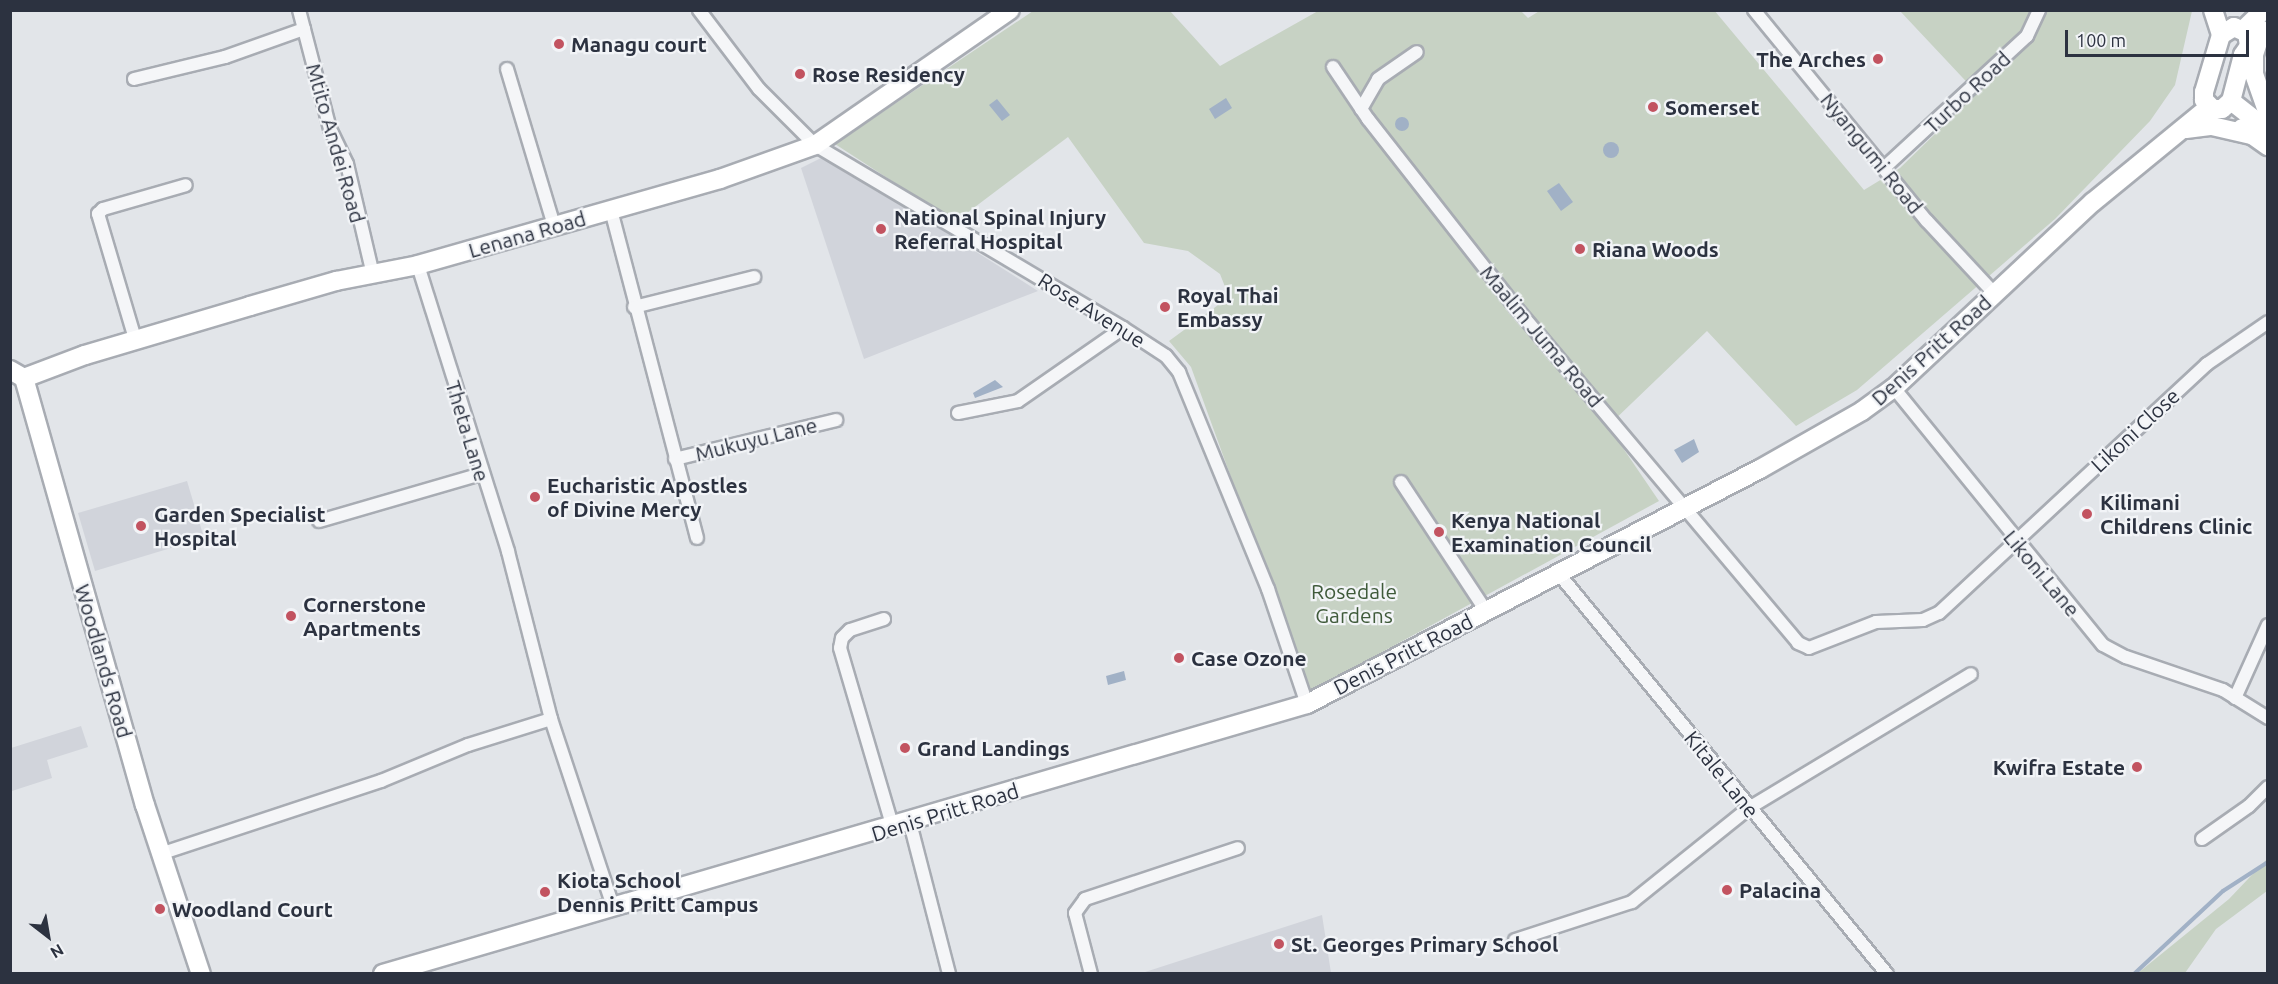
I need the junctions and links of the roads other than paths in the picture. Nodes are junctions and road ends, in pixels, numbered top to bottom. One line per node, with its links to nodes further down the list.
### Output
1 (299, 10): 8 (street, Mtito Andei Road)
2 (699, 10): 20 (street, Rose Avenue)
3 (1010, 10): 20 (main road, Lenana Road)
4 (1754, 10): 22 (street, Nyangumi Road)
5 (2039, 10): 22 (street, Turbo Road)
6 (2213, 10): 10 (main road)
7 (2264, 10): 9 (main road)
8 (304, 29): 14 (street); 28 (street, Mtito Andei Road)
9 (2248, 32): 10 (main road); 10 (main road); 15 (main road); 17 (main road)
10 (2220, 39): 15 (main road)
11 (1417, 52): 16 (street)
12 (1333, 67): 16 (street, Maalim Juma Road)
13 (507, 69): 26 (street)
14 (134, 79)
15 (2217, 98): 18 (main road, Denis Pritt Road); 19 (main road); 24 (main road, Denis Pritt Road)
16 (1361, 109): 42 (street, Maalim Juma Road)
17 (2268, 114)
18 (2186, 129): 19 (main road); 24 (main road, Denis Pritt Road)
19 (2259, 133): 21 (main road)
20 (815, 145): 25 (main road, Lenana Road); 33 (street, Rose Avenue)
21 (2268, 146)
22 (1885, 166): 30 (street, Nyangumi Road)
23 (186, 185): 34 (street)
24 (2093, 202): 30 (main road, Denis Pritt Road)
25 (611, 210): 26 (main road, Lenana Road); 31 (street, Mukuyu Lane)
26 (554, 226): 27 (main road, Lenana Road)
27 (418, 265): 28 (main road, Lenana Road); 40 (street, Theta Lane)
28 (373, 275): 34 (main road, Lenana Road)
29 (754, 277): 31 (street)
30 (1994, 293): 36 (main road, Denis Pritt Road)
31 (634, 307): 39 (street, Mukuyu Lane)
32 (2264, 324): 45 (street, Likoni Close)
33 (1123, 328): 37 (street); 52 (street, Rose Avenue)
34 (136, 342): 35 (main road, Lenana Road)
35 (15, 377): 60 (main road, Woodlands Road)
36 (1894, 388): 42 (main road, Denis Pritt Road); 45 (street, Likoni Lane)
37 (958, 412)
38 (836, 420): 39 (street, Mukuyu Lane)
39 (675, 459): 44 (street, Mukuyu Lane)
40 (481, 474): 43 (street); 54 (street, Theta Lane)
41 (1401, 482): 47 (street)
42 (1687, 508): 45 (street, Maalim Juma Road); 46 (main road, Denis Pritt Road)
43 (318, 521)
44 (697, 538)
45 (2016, 542): 51 (street, Likoni Lane)
46 (1559, 574): 47 (main road, Denis Pritt Road); 56 (street, Kitale Lane)
47 (1486, 611): 52 (main road, Denis Pritt Road)
48 (884, 619): 57 (street)
49 (2268, 625): 51 (street)
50 (1971, 674): 56 (street)
51 (2235, 698): 53 (street, Likoni Lane)
52 (1307, 704): 57 (main road, Denis Pritt Road)
53 (2268, 718)
54 (551, 719): 60 (street); 61 (street)
55 (2268, 787): 58 (street)
56 (1749, 808): 62 (street); 68 (street, Kitale Lane)
57 (901, 825): 61 (main road, Denis Pritt Road); 66 (street)
58 (2202, 839)
59 (1238, 848): 67 (street)
60 (160, 854): 63 (main road, Woodlands Road)
61 (613, 906): 65 (main road, Denis Pritt Road)
62 (1515, 940)
63 (193, 965): 64 (main road, Woodlands Road)
64 (201, 974)
65 (383, 974)
66 (949, 974)
67 (1091, 974)
68 (1887, 974)

